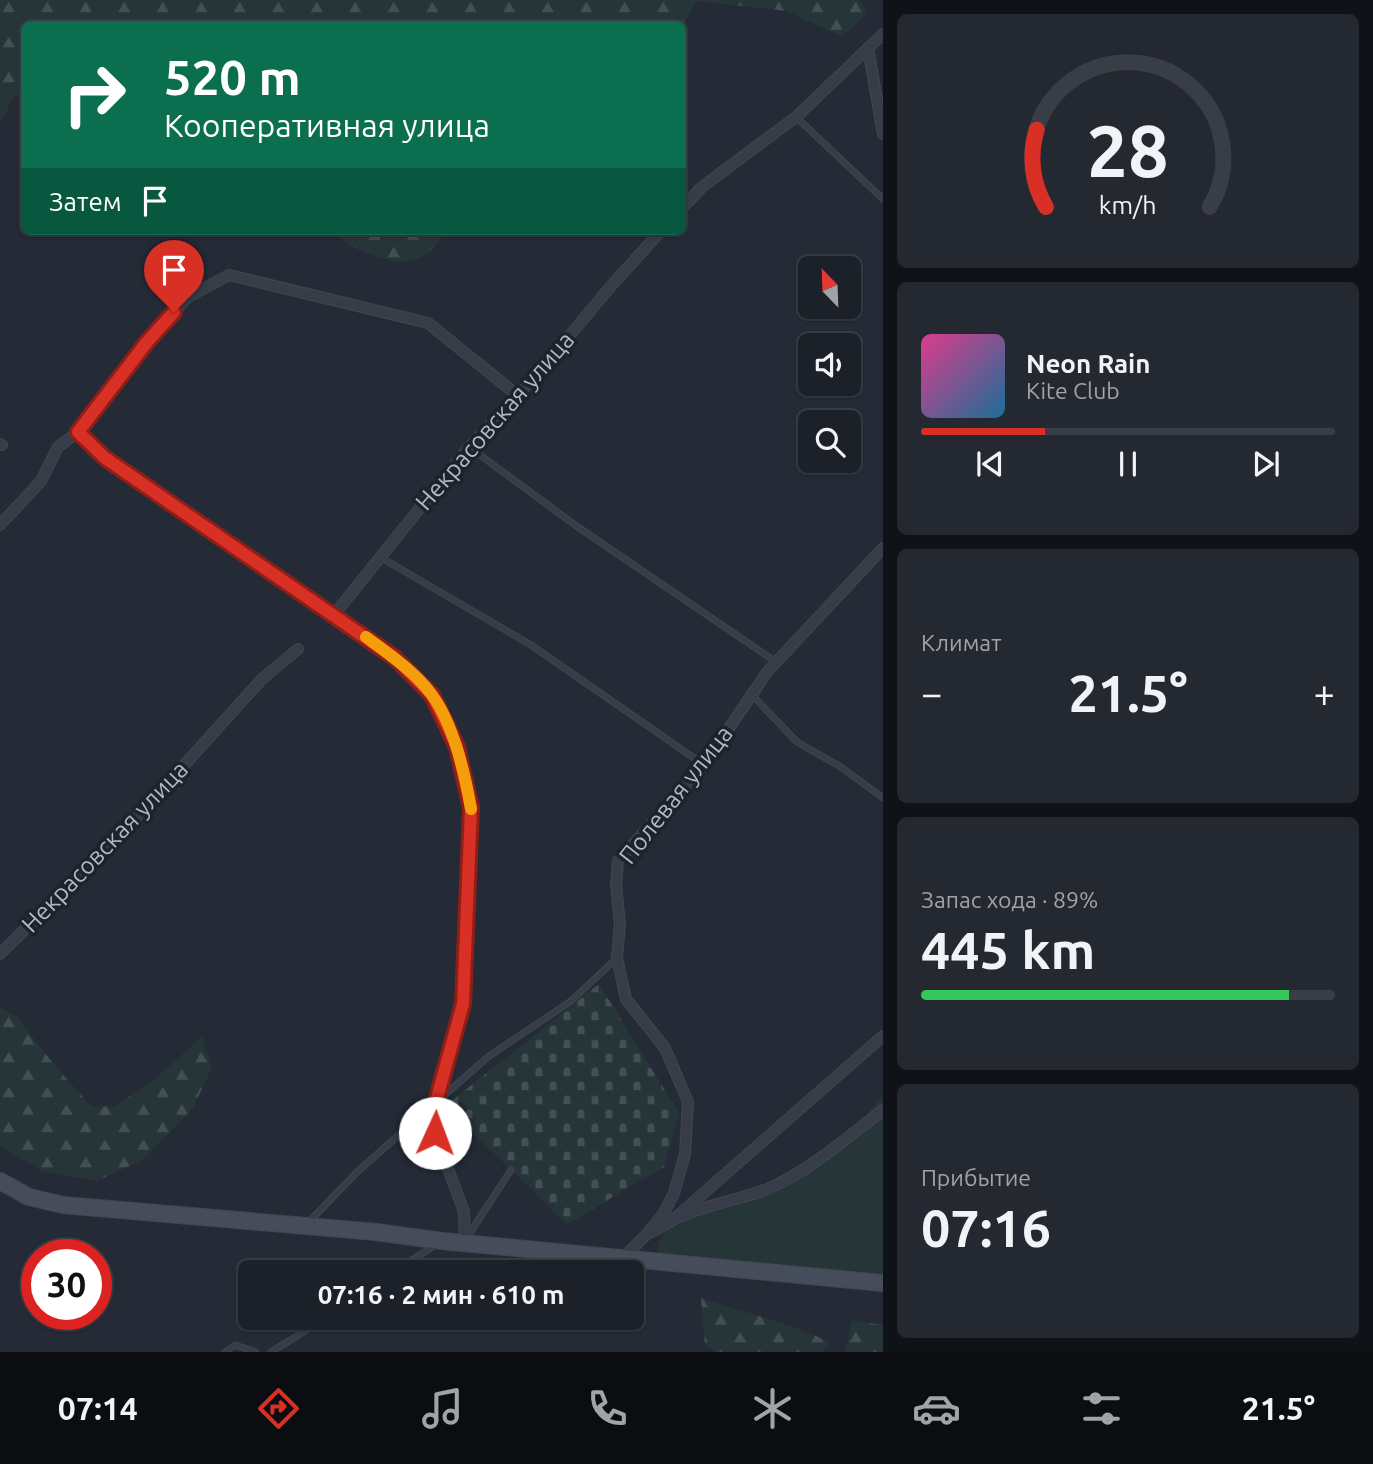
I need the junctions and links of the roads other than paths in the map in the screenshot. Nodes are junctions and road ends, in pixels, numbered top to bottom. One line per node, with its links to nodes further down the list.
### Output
1 (883, 34): 2 (street)
2 (868, 48): 3 (street); 4 (street)
3 (796, 117): 5 (lane); 6 (street)
4 (883, 134)
5 (883, 199)
6 (686, 204)
7 (658, 235): 8 (street, Некрасовская улица)
8 (517, 395): 9 (street); 10 (street, Некрасовская улица)
9 (78, 432): 11 (street); 14 (street)
10 (469, 447): 13 (street, Некрасовская улица); 16 (lane)
11 (0, 525)
12 (883, 548): 16 (street, Полевая улица)
13 (380, 556): 14 (street, Некрасовская улица); 18 (lane)
14 (334, 616): 23 (street)
15 (298, 649): 20 (street, Некрасовская улица)
16 (776, 662): 17 (street, Полевая улица)
17 (752, 695): 18 (street, Полевая улица); 19 (lane)
18 (704, 765): 21 (street, Полевая улица)
19 (883, 799)
20 (0, 954)
21 (617, 958): 23 (lane); 29 (street, Полевая улица)
22 (883, 1035): 27 (street, Полевая улица)
23 (435, 1105): 28 (lane); 31 (street)
24 (883, 1110): 27 (street)
25 (511, 1170): 31 (lane)
26 (0, 1181): 28 (street)
27 (673, 1220): 29 (street, Полевая улица)
28 (305, 1226): 30 (street)
29 (646, 1235): 32 (street, Полевая улица)
30 (442, 1241): 31 (street); 33 (lane)
31 (465, 1242): 32 (street)
32 (623, 1258): 34 (street)
33 (412, 1260)
34 (883, 1283)
35 (307, 1330): 38 (lane)
36 (225, 1352): 37 (lane)
37 (256, 1352)
38 (271, 1352)

